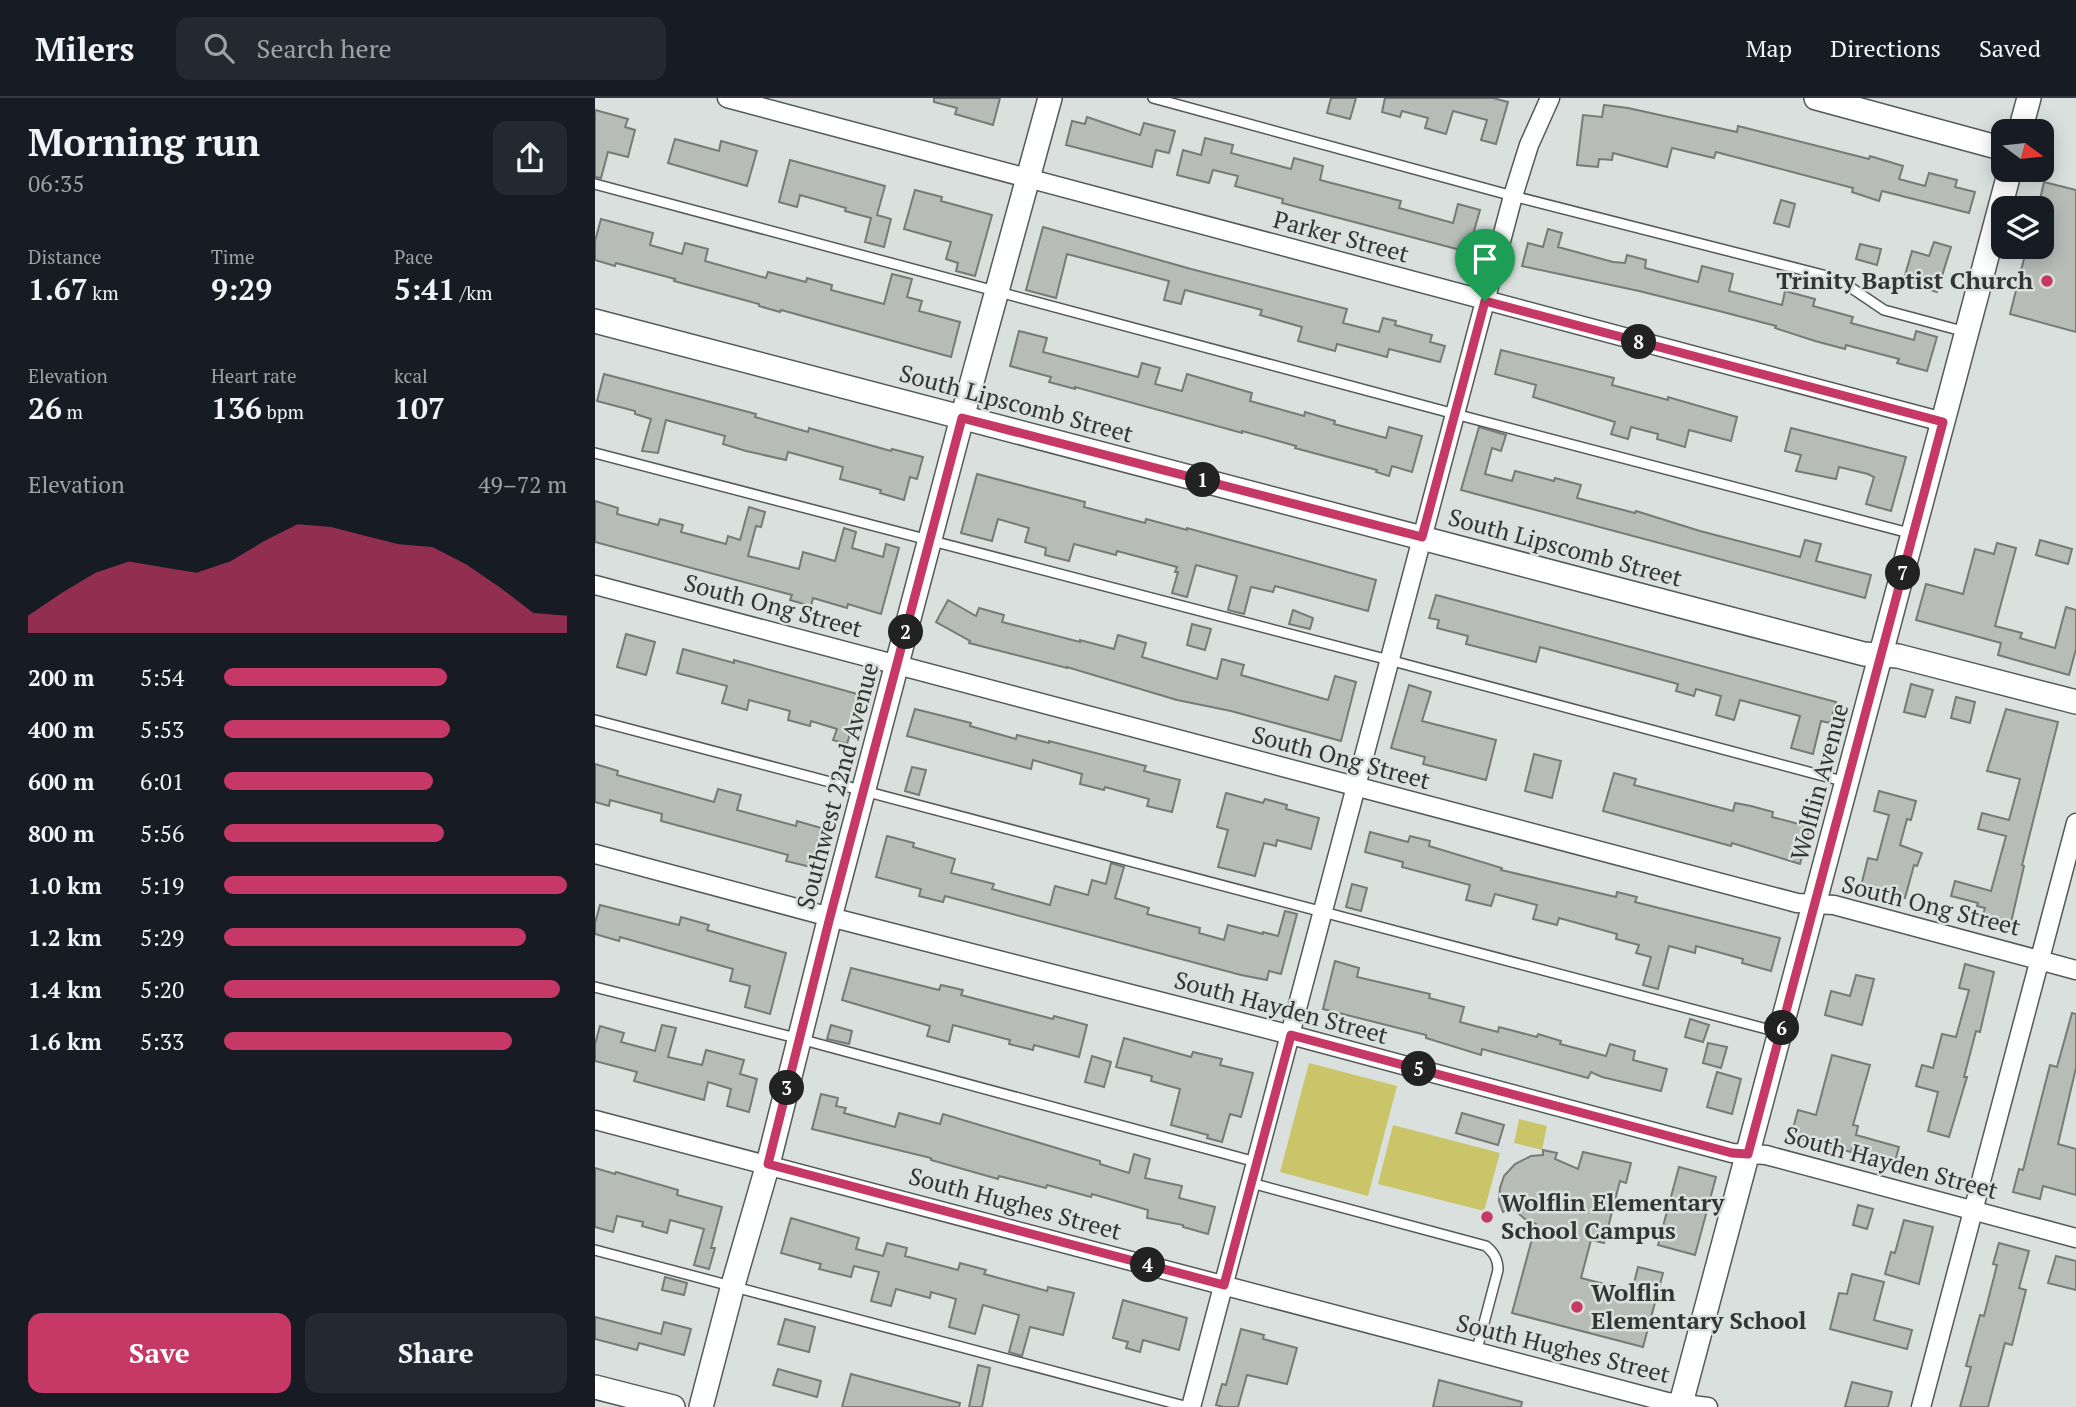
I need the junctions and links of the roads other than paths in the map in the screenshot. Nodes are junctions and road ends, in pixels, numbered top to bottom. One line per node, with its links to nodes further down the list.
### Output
1 (727, 98): 9 (street, Parker Street)
2 (1050, 98): 9 (street, Southwest 22nd Avenue)
3 (1153, 98): 12 (lane)
4 (1550, 98): 12 (street)
5 (1816, 98): 8 (street)
6 (2029, 98): 7 (street)
7 (2023, 119)
8 (1991, 145)
9 (1028, 178): 13 (street, Southwest 22nd Avenue); 14 (street, Parker Street)
10 (2007, 182): 16 (street, Wolflin Avenue)
11 (595, 184): 13 (lane)
12 (1513, 196): 14 (street); 16 (lane)
13 (998, 291): 17 (lane); 18 (street, Southwest 22nd Avenue)
14 (1485, 301): 17 (street); 19 (street, Parker Street)
15 (595, 321): 18 (street, South Lipscomb Street)
16 (1967, 332): 19 (street, Wolflin Avenue)
17 (1454, 414): 21 (lane); 22 (street)
18 (962, 418): 22 (street, South Lipscomb Street); 23 (street, Southwest 22nd Avenue)
19 (1943, 422): 21 (street, Wolflin Avenue)
20 (595, 453): 23 (lane)
21 (1913, 534): 25 (street, Wolflin Avenue)
22 (1422, 537): 25 (street, South Lipscomb Street); 26 (street)
23 (930, 541): 26 (lane); 27 (street, Southwest 22nd Avenue)
24 (595, 585): 27 (street, South Ong Street)
25 (1881, 655): 28 (street, South Lipscomb Street); 30 (street, Wolflin Avenue)
26 (1389, 660): 30 (lane); 31 (street)
27 (898, 665): 31 (street, South Ong Street); 32 (street, Southwest 22nd Avenue)
28 (2076, 702)
29 (595, 720): 32 (lane)
30 (1846, 782): 35 (street, Wolflin Avenue)
31 (1355, 787): 35 (street, South Ong Street); 36 (street)
32 (864, 792): 36 (lane); 37 (street, Southwest 22nd Avenue)
33 (2076, 823): 38 (street)
34 (595, 854): 37 (street, South Hayden Street)
35 (1815, 904): 38 (street, South Ong Street); 41 (street, Wolflin Avenue)
36 (1322, 910): 41 (lane); 42 (street)
37 (830, 917): 42 (street, South Hayden Street); 43 (street, Southwest 22nd Avenue)
38 (2040, 960): 39 (street, South Ong Street); 49 (street)
39 (2076, 970)
40 (595, 987): 43 (lane)
41 (1781, 1033): 45 (street, Wolflin Avenue)
42 (1291, 1035): 45 (street, South Hayden Street); 46 (street)
43 (800, 1039): 46 (lane); 47 (street, Southwest 22nd Avenue)
44 (595, 1119): 47 (street, South Hughes Street)
45 (1748, 1154): 49 (street, South Hayden Street); 56 (street, Wolflin Avenue)
46 (1257, 1163): 48 (street)
47 (768, 1164): 52 (street, Southwest 22nd Avenue); 53 (street, South Hughes Street)
48 (1251, 1183): 53 (street); 54 (lane)
49 (1973, 1210): 50 (street, South Hayden Street); 61 (street)
50 (2076, 1238)
51 (595, 1250): 52 (lane)
52 (733, 1285): 58 (street, Southwest 22nd Avenue); 59 (lane)
53 (1224, 1285): 54 (street, South Hughes Street); 59 (street)
54 (1476, 1353): 56 (street, South Hughes Street)
55 (595, 1387): 57 (street)
56 (1681, 1405): 60 (street, South Hughes Street)
57 (673, 1407)
58 (701, 1407)
59 (1190, 1407)
60 (1708, 1407)
61 (1921, 1407)

